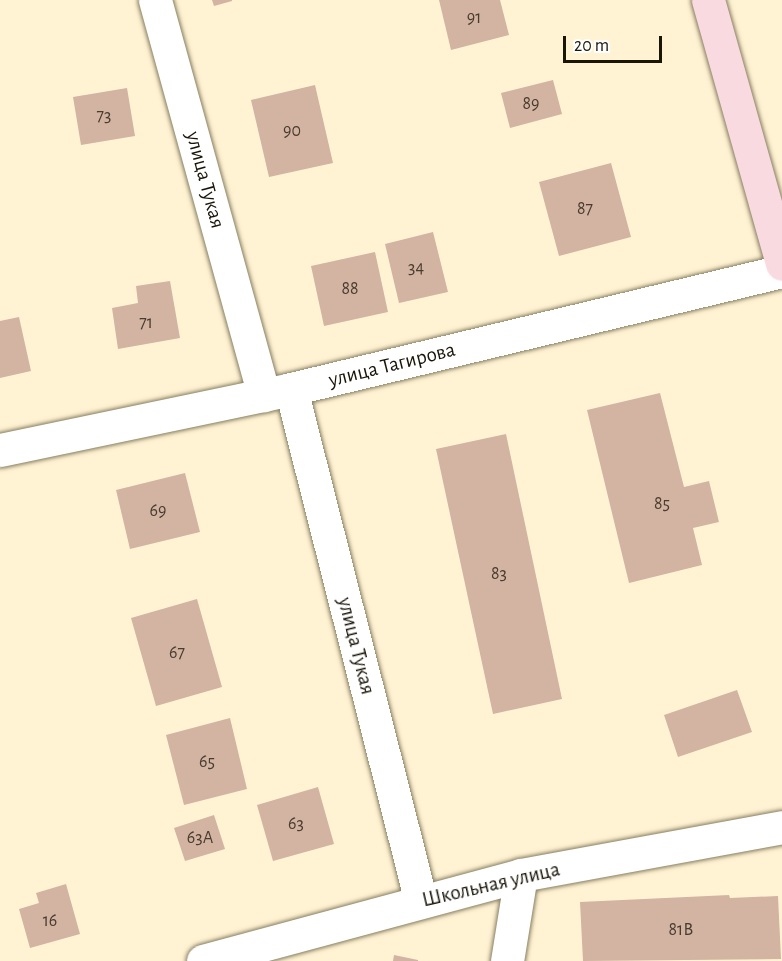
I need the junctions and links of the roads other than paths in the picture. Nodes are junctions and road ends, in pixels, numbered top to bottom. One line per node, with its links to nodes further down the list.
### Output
1 (155, 0): 5 (street, улица Тукая)
2 (708, 0): 3 (main road)
3 (782, 264)
4 (782, 271): 5 (street, улица Тагирова)
5 (278, 392): 6 (street, улица Тагирова); 9 (street, улица Тукая)
6 (0, 450)
7 (782, 827): 8 (street, Школьная улица)
8 (521, 875): 9 (street, Школьная улица); 11 (street)
9 (421, 902): 10 (street, Школьная улица)
10 (203, 961)
11 (507, 961)

